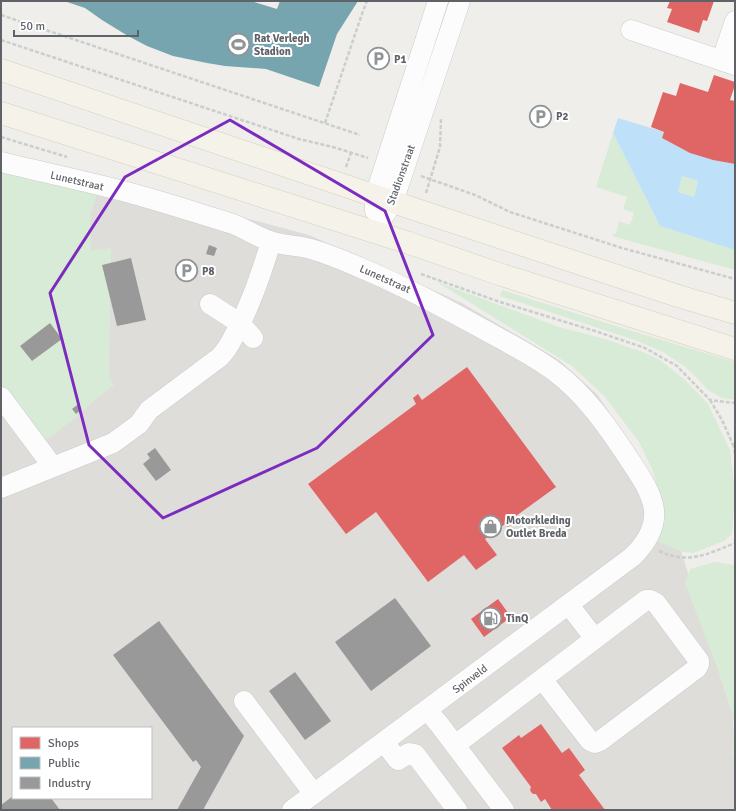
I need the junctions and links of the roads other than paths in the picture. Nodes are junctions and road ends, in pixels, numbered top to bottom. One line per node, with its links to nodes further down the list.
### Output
1 (438, 1): 9 (street, Stadionstraat)
2 (460, 1): 9 (street, Stadionstraat)
3 (735, 21): 5 (street)
4 (631, 30): 5 (street)
5 (728, 62)
6 (1, 70): 9 (main road)
7 (1, 113): 10 (main road)
8 (1, 162): 11 (street, Lunetstraat)
9 (384, 199): 10 (street, Stadionstraat); 13 (main road)
10 (374, 232): 15 (main road)
11 (271, 242): 14 (street); 19 (street, Lunetstraat)
12 (210, 304): 14 (street)
13 (735, 313)
14 (247, 331): 17 (street)
15 (735, 349)
16 (1, 397): 17 (street)
17 (54, 466): 18 (street)
18 (1, 488)
19 (644, 544): 20 (street, Spinveld)
20 (569, 605): 21 (street); 24 (street, Spinveld)
21 (594, 639): 22 (street); 22 (street)
22 (542, 679): 26 (street)
23 (244, 701): 27 (street)
24 (427, 710): 25 (street, Spinveld); 26 (street)
25 (384, 742): 27 (street, Spinveld); 29 (street)
26 (455, 745): 30 (street)
27 (314, 794): 28 (street, Spinveld)
28 (295, 809)
29 (457, 810)
30 (504, 810)

